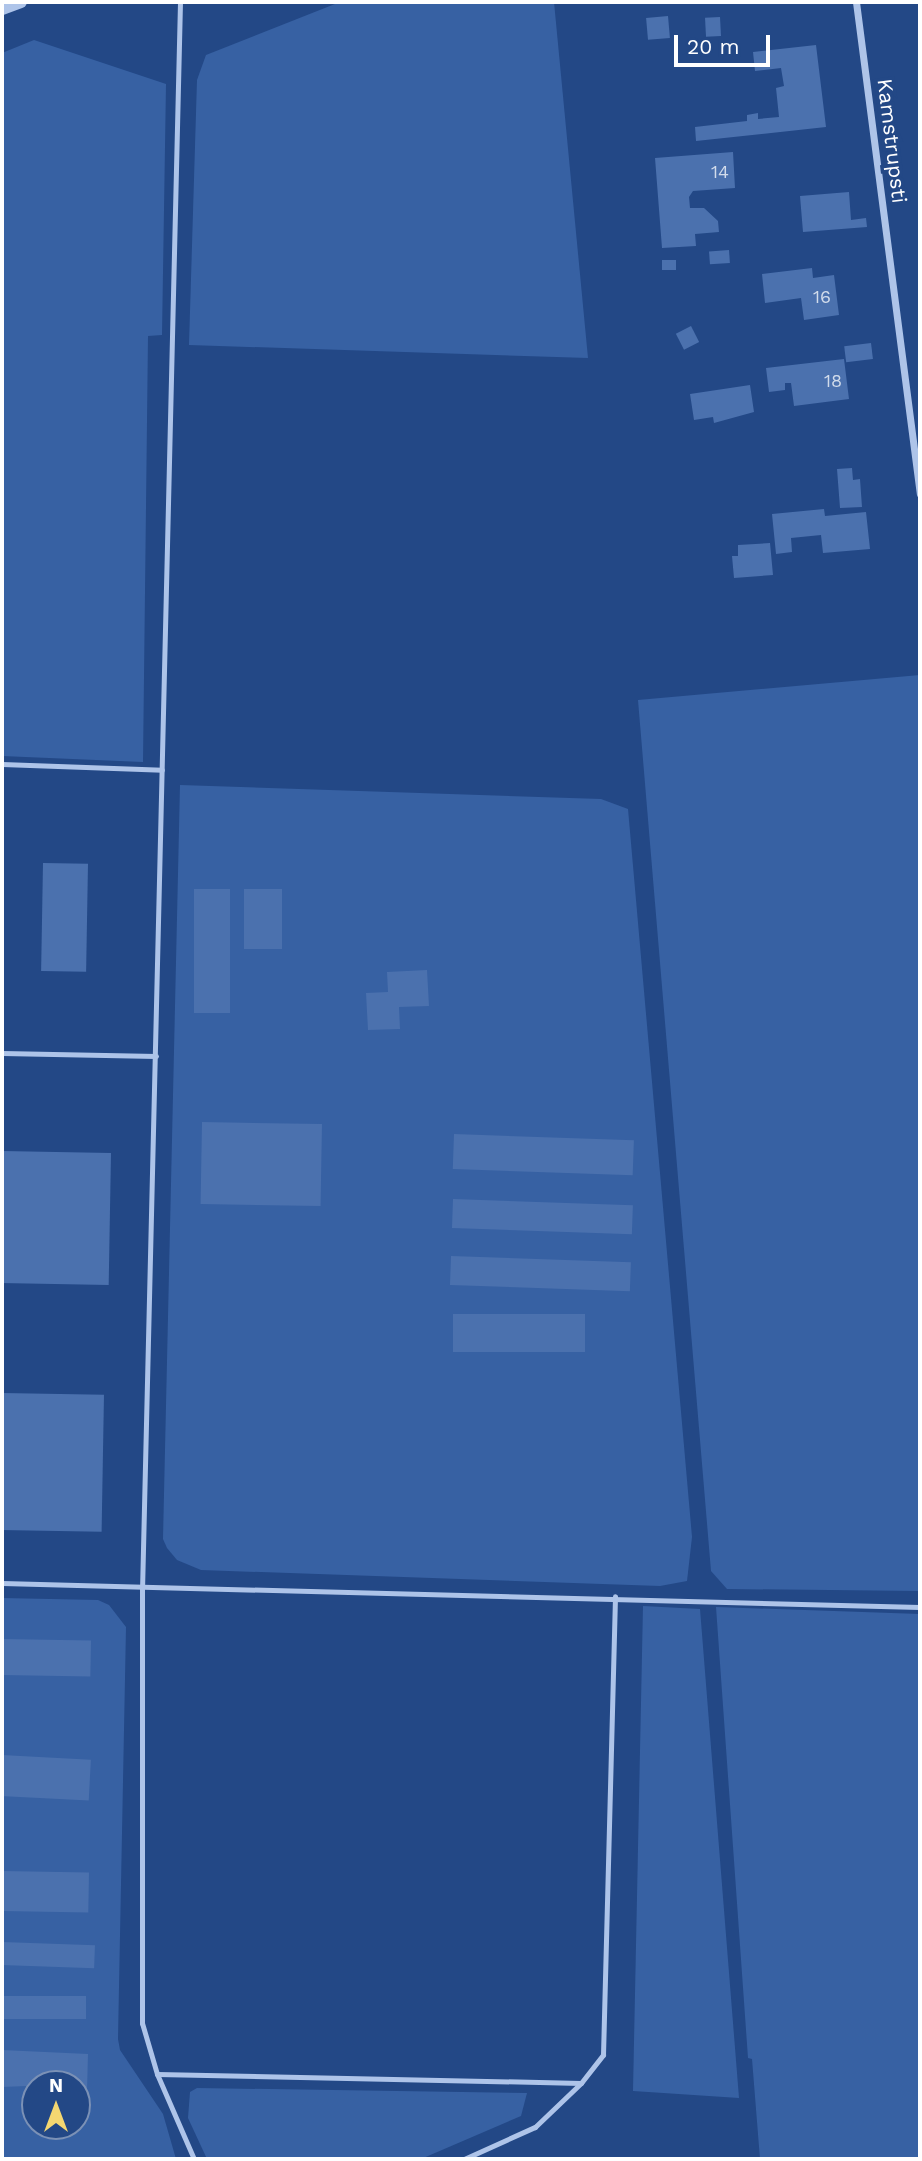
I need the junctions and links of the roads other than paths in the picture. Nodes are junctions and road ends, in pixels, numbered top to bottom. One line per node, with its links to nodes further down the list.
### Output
1 (21, 2): 4 (street)
2 (180, 2): 7 (lane)
3 (856, 2): 5 (street, Kamstrupsti)
4 (3, 6)
5 (920, 494)
6 (2, 764): 7 (lane)
7 (163, 770): 9 (lane)
8 (2, 1053): 9 (lane)
9 (156, 1056): 11 (lane)
10 (2, 1583): 11 (lane)
11 (142, 1586): 12 (lane); 14 (lane)
12 (615, 1596): 13 (lane); 15 (lane)
13 (920, 1607)
14 (157, 2074): 15 (lane); 16 (lane)
15 (581, 2083): 17 (lane)
16 (194, 2159)
17 (464, 2159)

